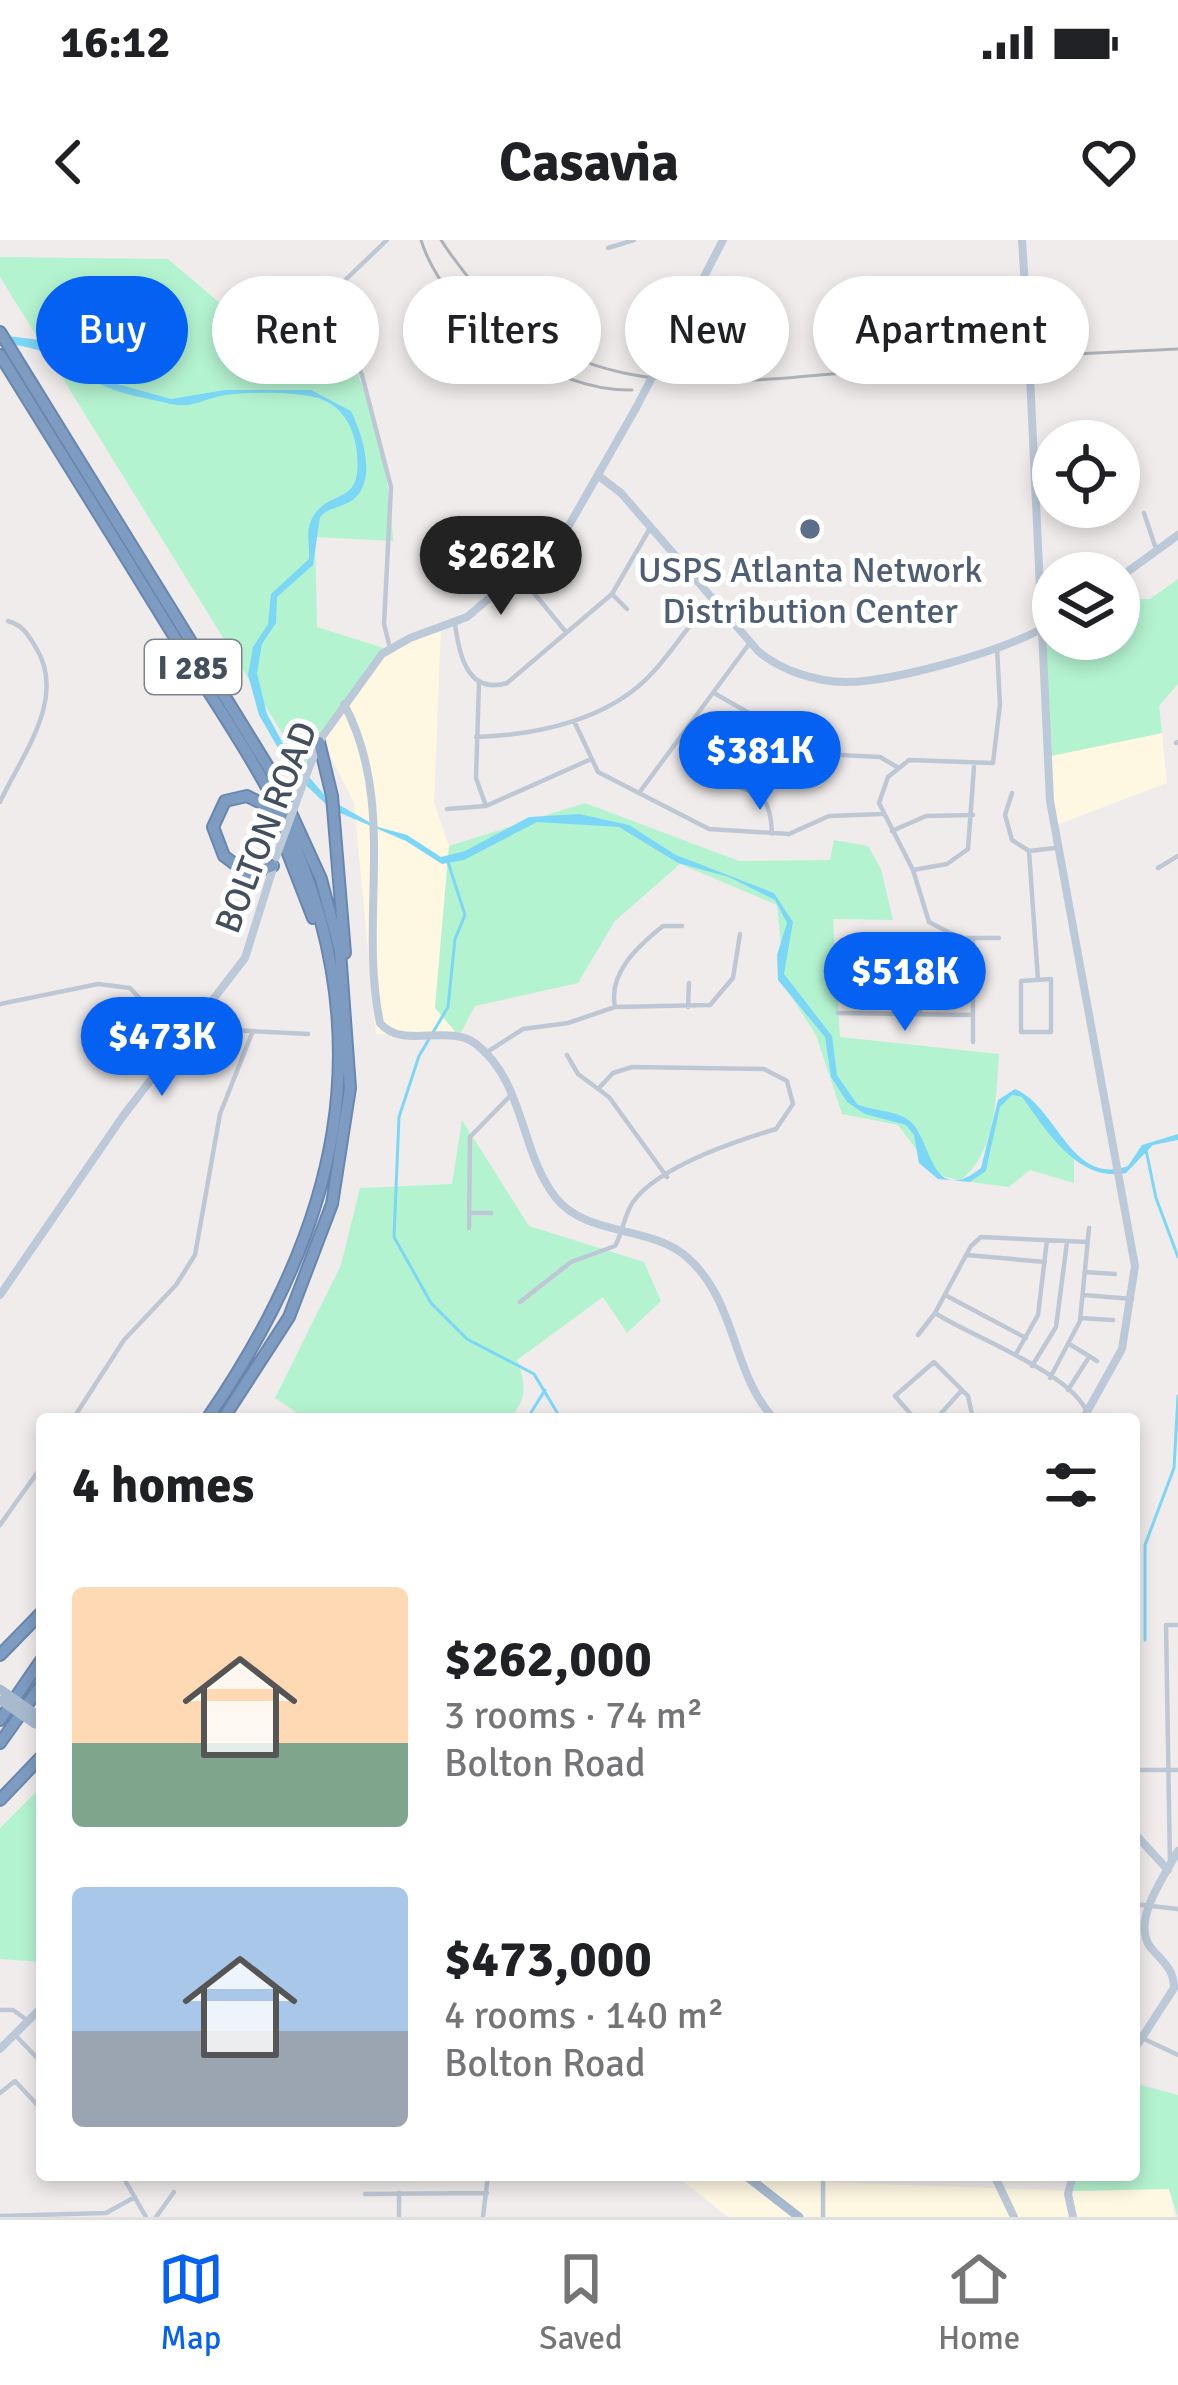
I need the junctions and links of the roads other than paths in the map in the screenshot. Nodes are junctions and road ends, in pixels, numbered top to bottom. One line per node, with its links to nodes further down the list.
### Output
1 (387, 240): 24 (street)
2 (634, 240): 5 (street)
3 (723, 240): 8 (main road, bridge)
4 (1022, 240): 13 (main road, bridge)
5 (608, 248)
6 (0, 332): 57 (highway, I 285)
7 (0, 356): 59 (highway, I 285)
8 (600, 477): 10 (main road); 15 (main road)
9 (1144, 513): 12 (street)
10 (651, 528): 16 (street); 17 (main road)
11 (1178, 535): 12 (main road)
12 (1155, 547): 14 (main road)
13 (1038, 552)
14 (1140, 560)
15 (520, 576): 20 (main road); 21 (street)
16 (612, 594): 18 (street); 21 (street)
17 (714, 600): 23 (main road); 30 (street)
18 (627, 609)
19 (8, 621): 39 (street)
20 (454, 624): 24 (main road); 27 (street)
21 (567, 632): 27 (street)
22 (1032, 634): 25 (main road)
23 (750, 643): 25 (main road); 28 (street)
24 (390, 648): 29 (main road, BOLTON ROAD)
25 (997, 649): 35 (street)
26 (1043, 660): 46 (main road)
27 (479, 682): 31 (street)
28 (714, 693): 32 (street); 36 (street)
29 (344, 704): 33 (main road, BOLTON ROAD); 72 (main road)
30 (574, 721): 31 (street); 34 (street)
31 (476, 736): 40 (street)
32 (680, 739): 37 (street); 45 (street)
33 (319, 742): 49 (main road, BOLTON ROAD, bridge); 57 (highway)
34 (589, 760): 37 (street); 40 (street)
35 (974, 764): 36 (street); 43 (street)
36 (896, 767): 42 (street)
37 (639, 793): 45 (street)
38 (1012, 793): 47 (street)
39 (0, 802)
40 (486, 806): 41 (street)
41 (447, 809)
42 (882, 814): 44 (street); 45 (street)
43 (973, 815): 44 (street); 51 (street)
44 (892, 831): 51 (street)
45 (772, 834)
46 (1057, 848): 47 (street); 92 (main road)
47 (1029, 850): 58 (street)
48 (1178, 856): 50 (street)
49 (275, 862): 59 (highway); 68 (main road, BOLTON ROAD)
50 (1158, 868)
51 (913, 871): 54 (street)
52 (682, 926): 63 (street)
53 (740, 934): 64 (street)
54 (973, 938): 55 (street); 67 (street)
55 (999, 938)
56 (837, 958): 66 (street)
57 (344, 968): 111 (highway, I 285)
58 (1038, 980): 58 (street)
59 (333, 982): 110 (highway, I 285)
60 (688, 983): 64 (street)
61 (143, 1003): 62 (street)
62 (0, 1004)
63 (615, 1007): 64 (street); 72 (street)
64 (688, 1007)
65 (838, 1013): 66 (street)
66 (920, 1014): 67 (street)
67 (973, 1015): 71 (street)
68 (191, 1028): 69 (street); 89 (main road, BOLTON ROAD)
69 (252, 1034): 70 (street); 109 (street)
70 (308, 1034)
71 (973, 1042)
72 (484, 1054): 75 (main road)
73 (567, 1055): 74 (street)
74 (599, 1088): 76 (street); 76 (street)
75 (512, 1094): 77 (street); 81 (main road)
76 (667, 1178): 81 (street)
77 (469, 1213): 78 (street); 79 (street)
78 (491, 1213)
79 (469, 1228)
80 (1090, 1228): 84 (street)
81 (623, 1230): 93 (street); 112 (main road)
82 (1047, 1240): 83 (street); 85 (street); 86 (street)
83 (1067, 1241): 84 (street); 103 (street)
84 (1087, 1242): 87 (street)
85 (967, 1255): 86 (street); 90 (street)
86 (1045, 1262): 98 (street)
87 (1085, 1272): 88 (street); 91 (street)
88 (1115, 1274)
89 (0, 1295)
90 (947, 1295): 94 (street); 98 (street)
91 (1084, 1295): 92 (street); 95 (street)
92 (1133, 1299): 107 (main road)
93 (520, 1302)
94 (934, 1313): 97 (street); 100 (street)
95 (1080, 1318): 96 (street); 99 (street)
96 (1113, 1320)
97 (918, 1335)
98 (1026, 1338): 100 (street)
99 (1069, 1344): 101 (street); 104 (street)
100 (1015, 1355): 103 (street)
101 (1088, 1357): 102 (street); 106 (street)
102 (1097, 1361)
103 (1032, 1366): 104 (street)
104 (1050, 1378): 106 (street)
105 (962, 1390): 113 (street); 114 (street); 115 (street)
106 (1068, 1390): 108 (street)
107 (1099, 1395): 108 (street); 117 (main road)
108 (1081, 1399): 116 (street)
109 (77, 1413)
110 (211, 1413)
111 (227, 1413)
112 (770, 1413)
113 (910, 1413)
114 (941, 1413)
115 (971, 1413)
116 (1084, 1413)
117 (1087, 1413)
118 (36, 1474): 119 (street)
119 (0, 1525)
120 (36, 1618): 122 (highway)
121 (1178, 1625): 133 (street)
122 (0, 1654)
123 (36, 1669): 128 (highway)
124 (0, 1689): 127 (main road, bridge)
125 (36, 1692): 130 (highway)
126 (0, 1700): 129 (main road, bridge)
127 (36, 1719)
128 (0, 1720)
129 (36, 1720)
130 (0, 1743)
131 (36, 1762): 135 (highway)
132 (1140, 1770): 133 (street)
133 (1166, 1770): 134 (street); 138 (street)
134 (1178, 1771)
135 (0, 1800)
136 (1140, 1839): 138 (main road)
137 (1178, 1851): 138 (main road)
138 (1169, 1867): 140 (main road)
139 (1140, 1904): 140 (street)
140 (1150, 1905): 141 (street); 142 (main road)
141 (1178, 1909)
142 (1176, 1979): 147 (main road)
143 (0, 2010): 145 (street)
144 (36, 2013): 145 (main road)
145 (28, 2021): 146 (main road)
146 (14, 2035): 149 (main road); 151 (street)
147 (1142, 2038): 148 (main road); 150 (street)
148 (1140, 2041)
149 (0, 2049)
150 (1178, 2055)
151 (36, 2057)
152 (0, 2093): 153 (street)
153 (36, 2103)
154 (126, 2181): 164 (street)
155 (488, 2181): 161 (street)
156 (753, 2181): 170 (main road)
157 (823, 2181): 171 (street)
158 (997, 2181): 172 (main road)
159 (1071, 2181): 173 (main road)
160 (174, 2192): 167 (street)
161 (487, 2193): 163 (street); 169 (street)
162 (365, 2194): 163 (street)
163 (399, 2194): 168 (street)
164 (135, 2197): 165 (street); 166 (street)
165 (0, 2216)
166 (146, 2217)
167 (156, 2217)
168 (399, 2217)
169 (483, 2217)
170 (799, 2217)
171 (823, 2217)
172 (1014, 2217)
173 (1072, 2217)

